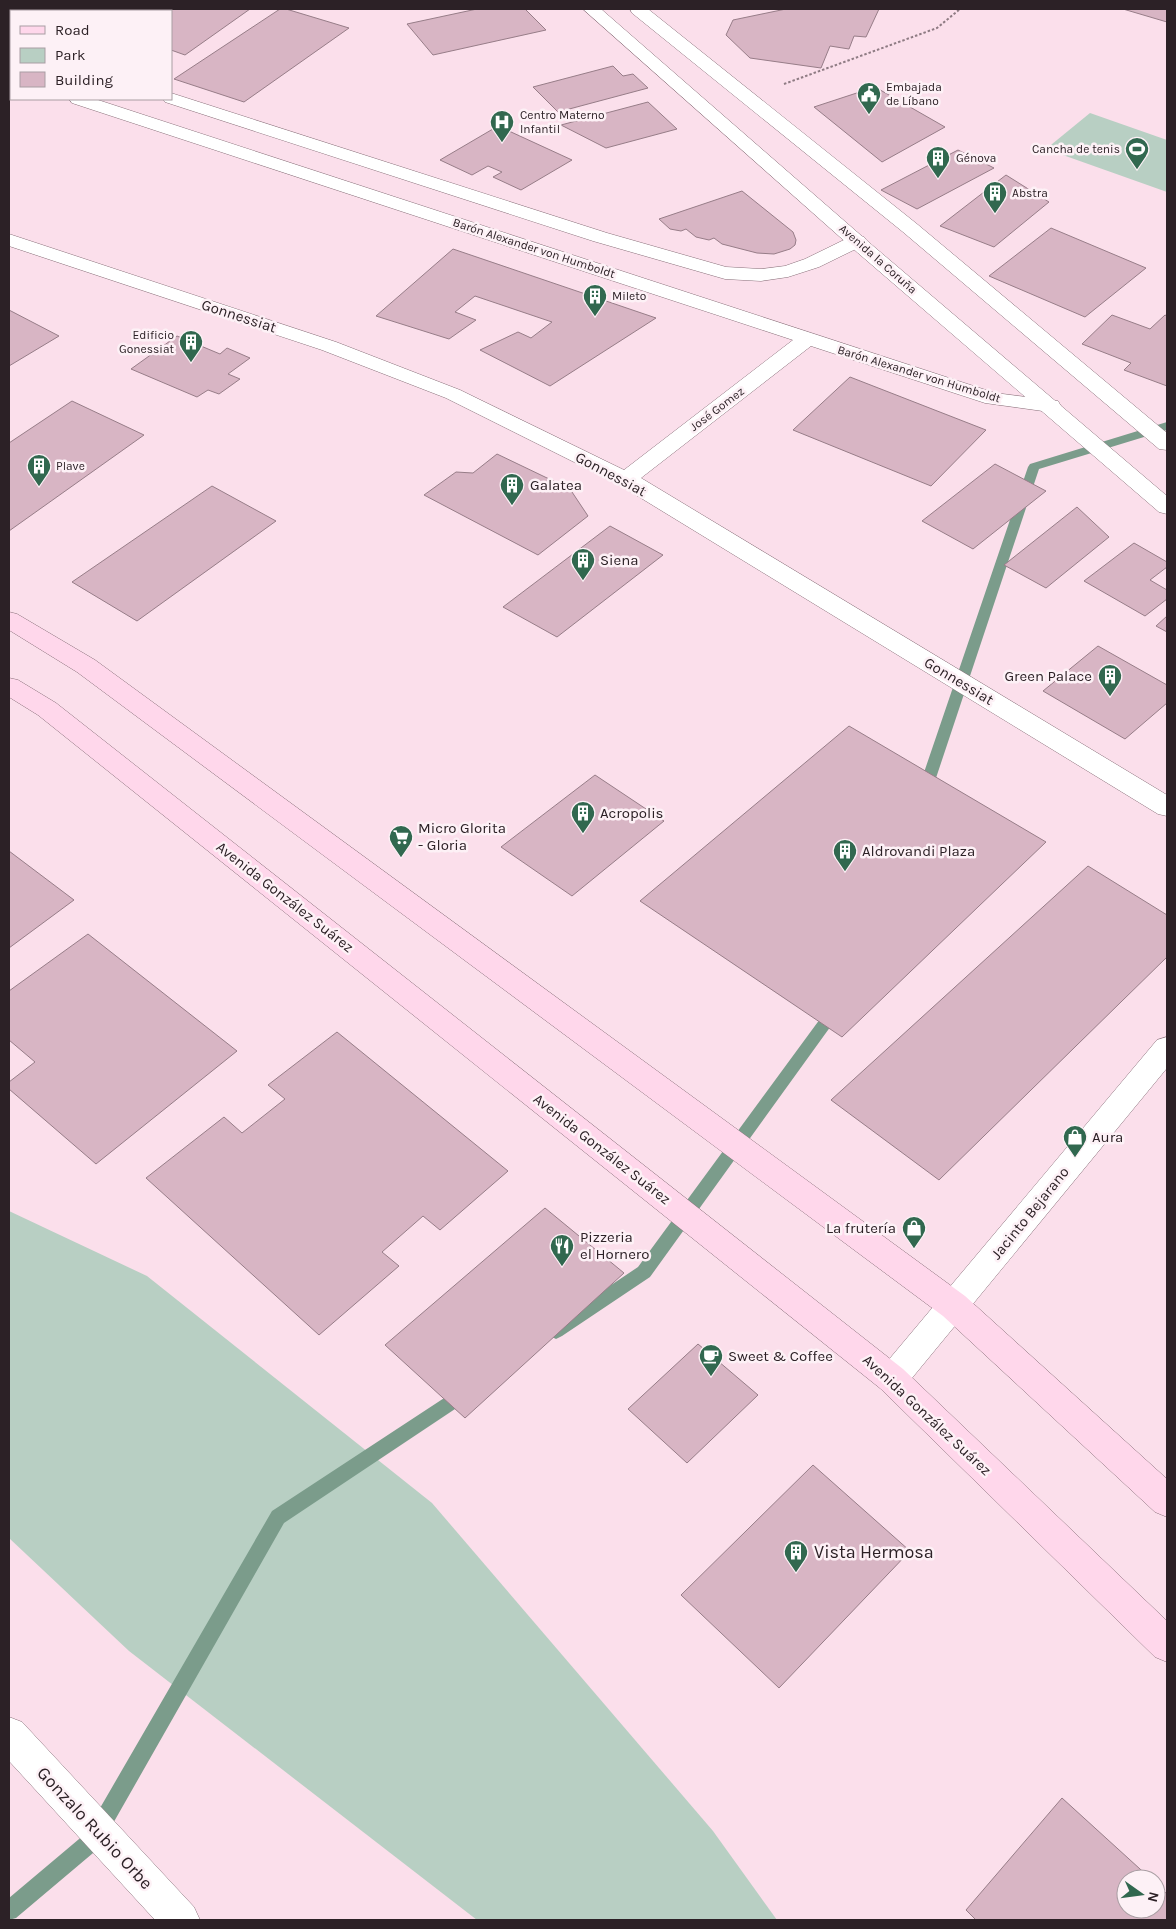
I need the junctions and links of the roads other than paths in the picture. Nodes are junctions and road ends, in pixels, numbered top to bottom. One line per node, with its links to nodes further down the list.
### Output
1 (591, 9): 6 (street, Avenida la Coruña)
2 (638, 9): 9 (street)
3 (172, 98): 6 (street)
4 (81, 100): 7 (street, Barón Alexander von Humboldt)
5 (9, 240): 10 (street, Gonnessiat)
6 (857, 241): 8 (street, Avenida la Coruña)
7 (808, 339): 8 (street, Barón Alexander von Humboldt); 10 (street, José Gomez)
8 (1050, 406): 11 (street, Avenida la Coruña)
9 (1167, 444)
10 (626, 479): 14 (street, Gonnessiat)
11 (1167, 507)
12 (9, 620): 16 (main road)
13 (9, 686): 17 (main road, Avenida González Suárez)
14 (1167, 807)
15 (1167, 1048): 16 (street, Jacinto Bejarano)
16 (954, 1306): 17 (street, Jacinto Bejarano); 18 (main road)
17 (892, 1379): 19 (main road, Avenida González Suárez)
18 (1167, 1501)
19 (1167, 1645)
20 (9, 1735): 21 (street, Gonzalo Rubio Orbe)
21 (181, 1920)

